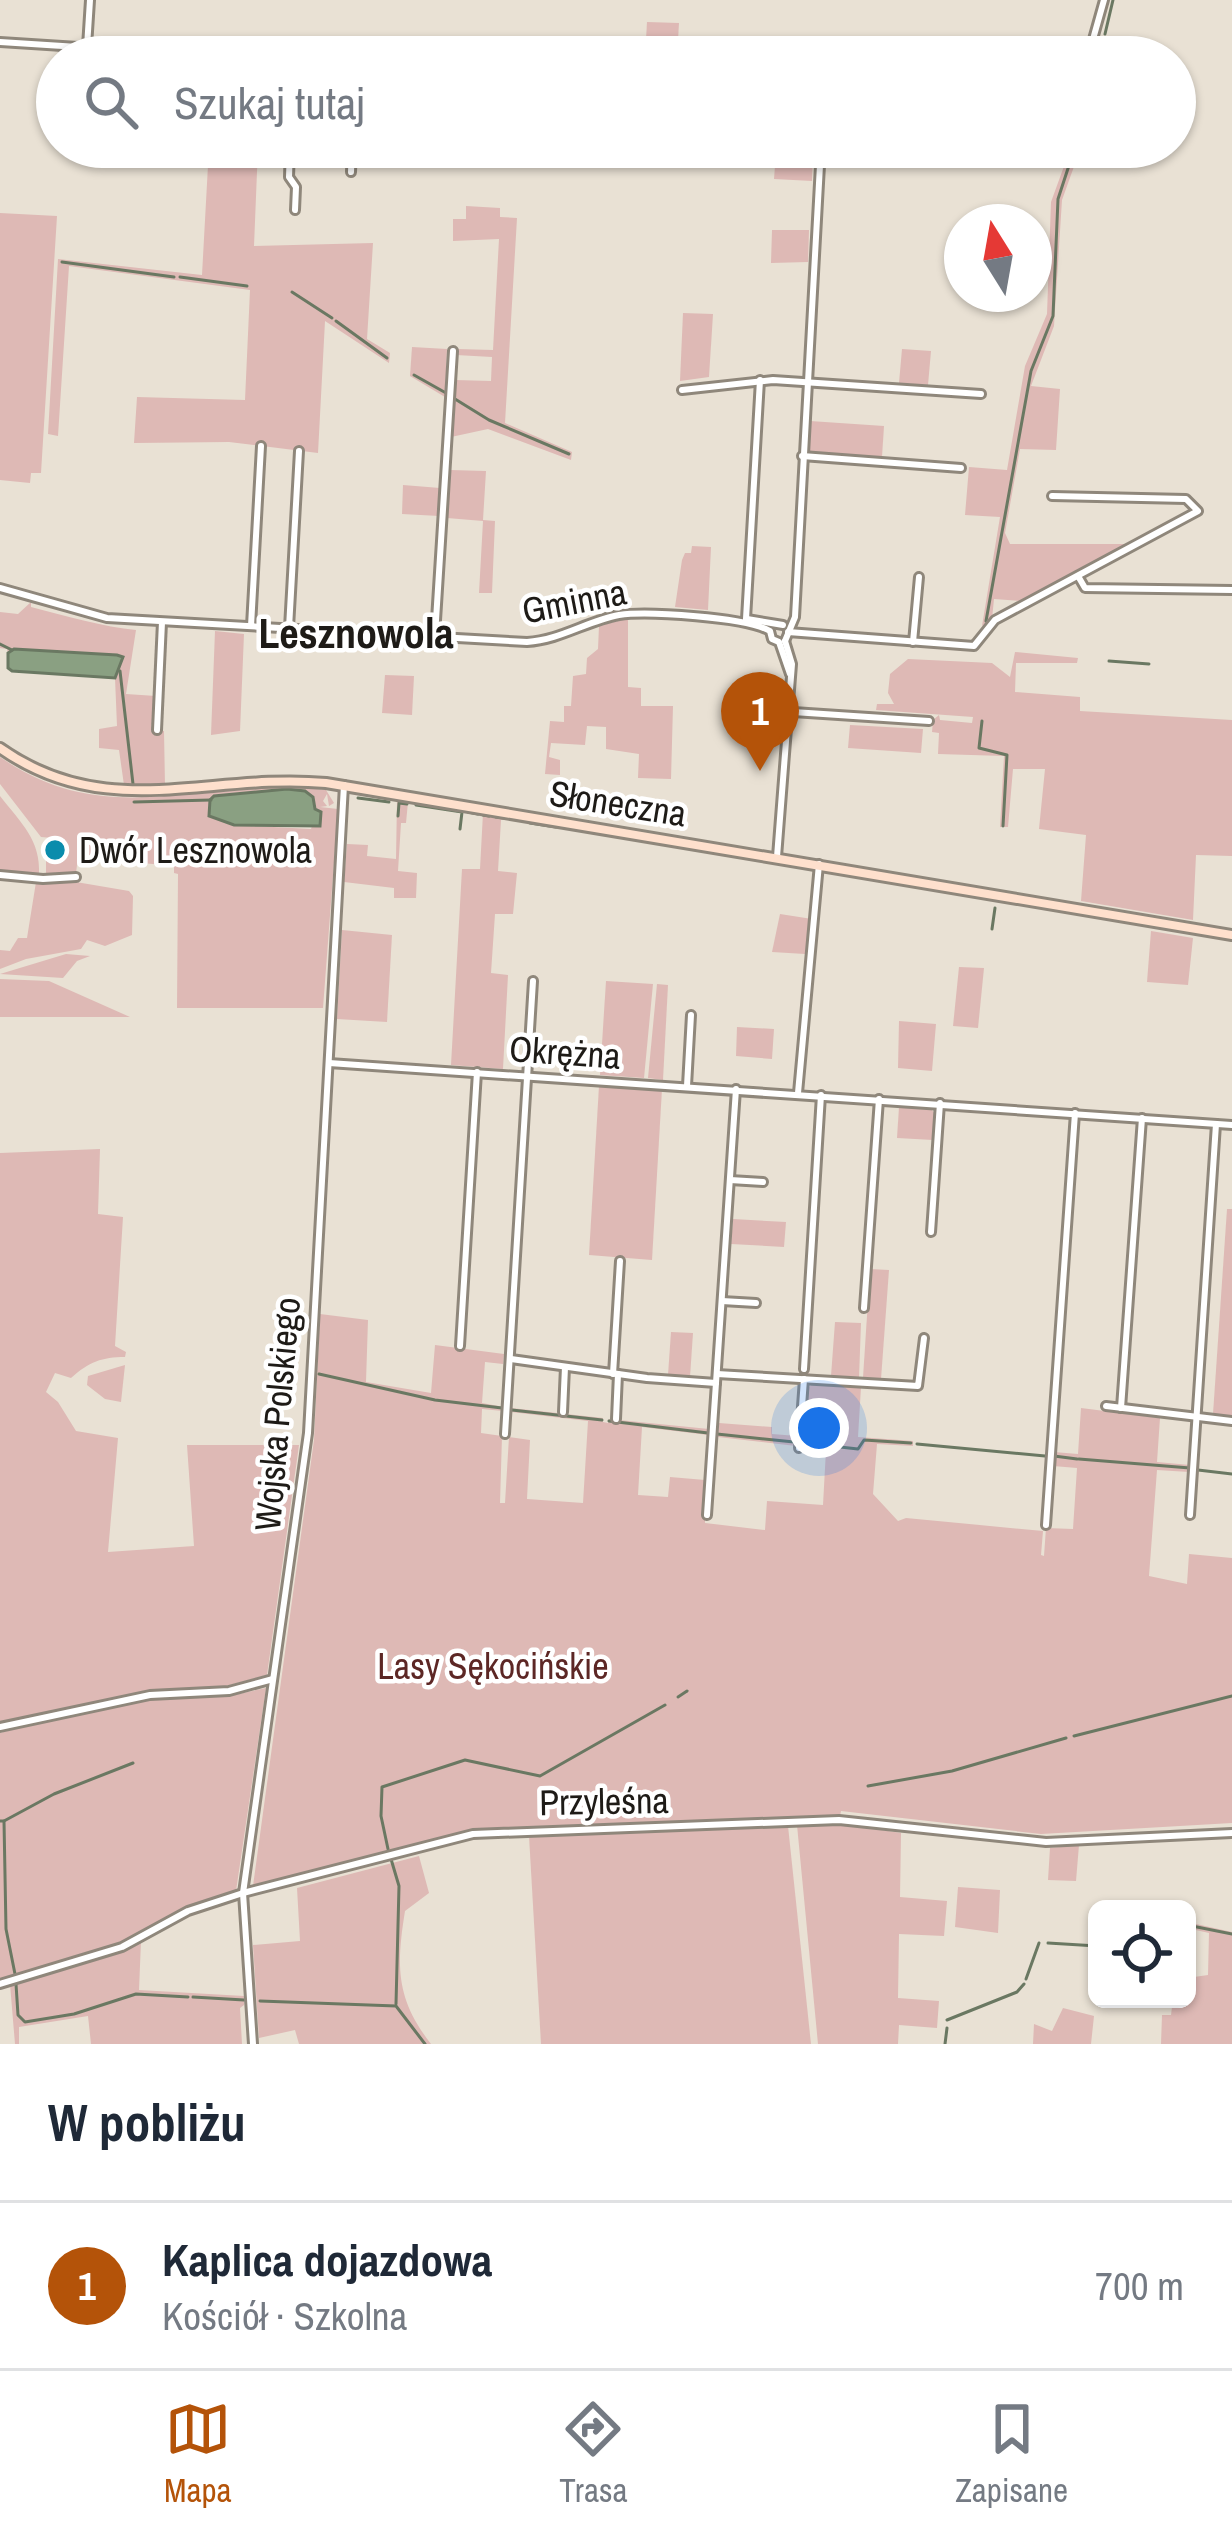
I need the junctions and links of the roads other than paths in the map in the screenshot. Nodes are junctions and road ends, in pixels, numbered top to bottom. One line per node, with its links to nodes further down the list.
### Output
1 (89, 0): 3 (street)
2 (1104, 0): 4 (street)
3 (87, 36)
4 (1094, 36)
5 (0, 42): 6 (street)
6 (36, 44)
7 (289, 168): 11 (street)
8 (351, 168): 10 (street)
9 (820, 168): 14 (street)
10 (351, 172)
11 (295, 210)
12 (453, 351): 33 (street)
13 (760, 380): 14 (street); 15 (street); 26 (street)
14 (805, 381): 16 (street); 19 (street)
15 (682, 391)
16 (981, 394)
17 (261, 446): 29 (street)
18 (299, 451): 30 (street)
19 (802, 456): 20 (street); 32 (street)
20 (961, 468)
21 (1052, 496): 22 (street)
22 (1078, 576): 25 (street); 34 (street)
23 (919, 577): 34 (street)
24 (0, 588): 28 (street, Gminna)
25 (1232, 590)
26 (746, 619): 27 (street, Gminna); 31 (street, Gminna)
27 (731, 620): 31 (street, Gminna); 33 (street, Gminna)
28 (162, 622): 29 (street, Gminna); 37 (street)
29 (250, 626): 30 (street, Gminna)
30 (289, 628): 33 (street, Gminna)
31 (772, 629): 32 (street); 32 (street)
32 (784, 634): 34 (street); 40 (street)
33 (435, 636)
34 (914, 643)
35 (794, 712): 36 (street)
36 (929, 721)
37 (157, 730)
38 (0, 748): 39 (main road, Słoneczna)
39 (344, 785): 40 (main road, Słoneczna); 47 (street, Wojska Polskiego)
40 (777, 857): 41 (main road, Słoneczna)
41 (819, 864): 44 (main road, Słoneczna); 52 (street)
42 (0, 875): 43 (street)
43 (76, 877)
44 (1232, 935)
45 (533, 981): 49 (street)
46 (691, 1015): 50 (street)
47 (329, 1063): 48 (street, Okrężna); 86 (street, Wojska Polskiego)
48 (477, 1072): 49 (street, Okrężna); 68 (street)
49 (528, 1076): 50 (street, Okrężna); 69 (street)
50 (687, 1086): 51 (street, Okrężna)
51 (736, 1089): 52 (street, Okrężna); 60 (street)
52 (798, 1093): 53 (street, Okrężna)
53 (821, 1095): 54 (street, Okrężna); 71 (street)
54 (879, 1099): 55 (street, Okrężna); 66 (street)
55 (940, 1103): 56 (street, Okrężna); 62 (street)
56 (1075, 1113): 57 (street, Okrężna); 85 (street)
57 (1142, 1118): 58 (street, Okrężna); 76 (street)
58 (1216, 1124): 59 (street, Okrężna); 78 (street)
59 (1232, 1126)
60 (730, 1180): 61 (street); 64 (street)
61 (763, 1182)
62 (931, 1232)
63 (620, 1261): 72 (street)
64 (722, 1301): 65 (street); 73 (street)
65 (756, 1304)
66 (864, 1309)
67 (924, 1338): 74 (street)
68 (460, 1346)
69 (510, 1359): 70 (street); 81 (street)
70 (566, 1367): 72 (street); 77 (street)
71 (804, 1369)
72 (616, 1374): 73 (street); 79 (street)
73 (716, 1378): 74 (street); 83 (street)
74 (804, 1379): 82 (street)
75 (1106, 1406): 76 (street)
76 (1121, 1408): 78 (street)
77 (563, 1412)
78 (1196, 1418): 80 (street); 84 (street)
79 (616, 1419)
80 (1232, 1421)
81 (506, 1434)
82 (799, 1448)
83 (707, 1515)
84 (1190, 1515)
85 (1046, 1525)
86 (274, 1678): 87 (street); 89 (street, Wojska Polskiego)
87 (0, 1727)
88 (1232, 1833): 89 (street, Przyleśna)
89 (243, 1893): 90 (street, Przyleśna); 91 (street, Wojska Polskiego)
90 (0, 1984)
91 (253, 2044)

